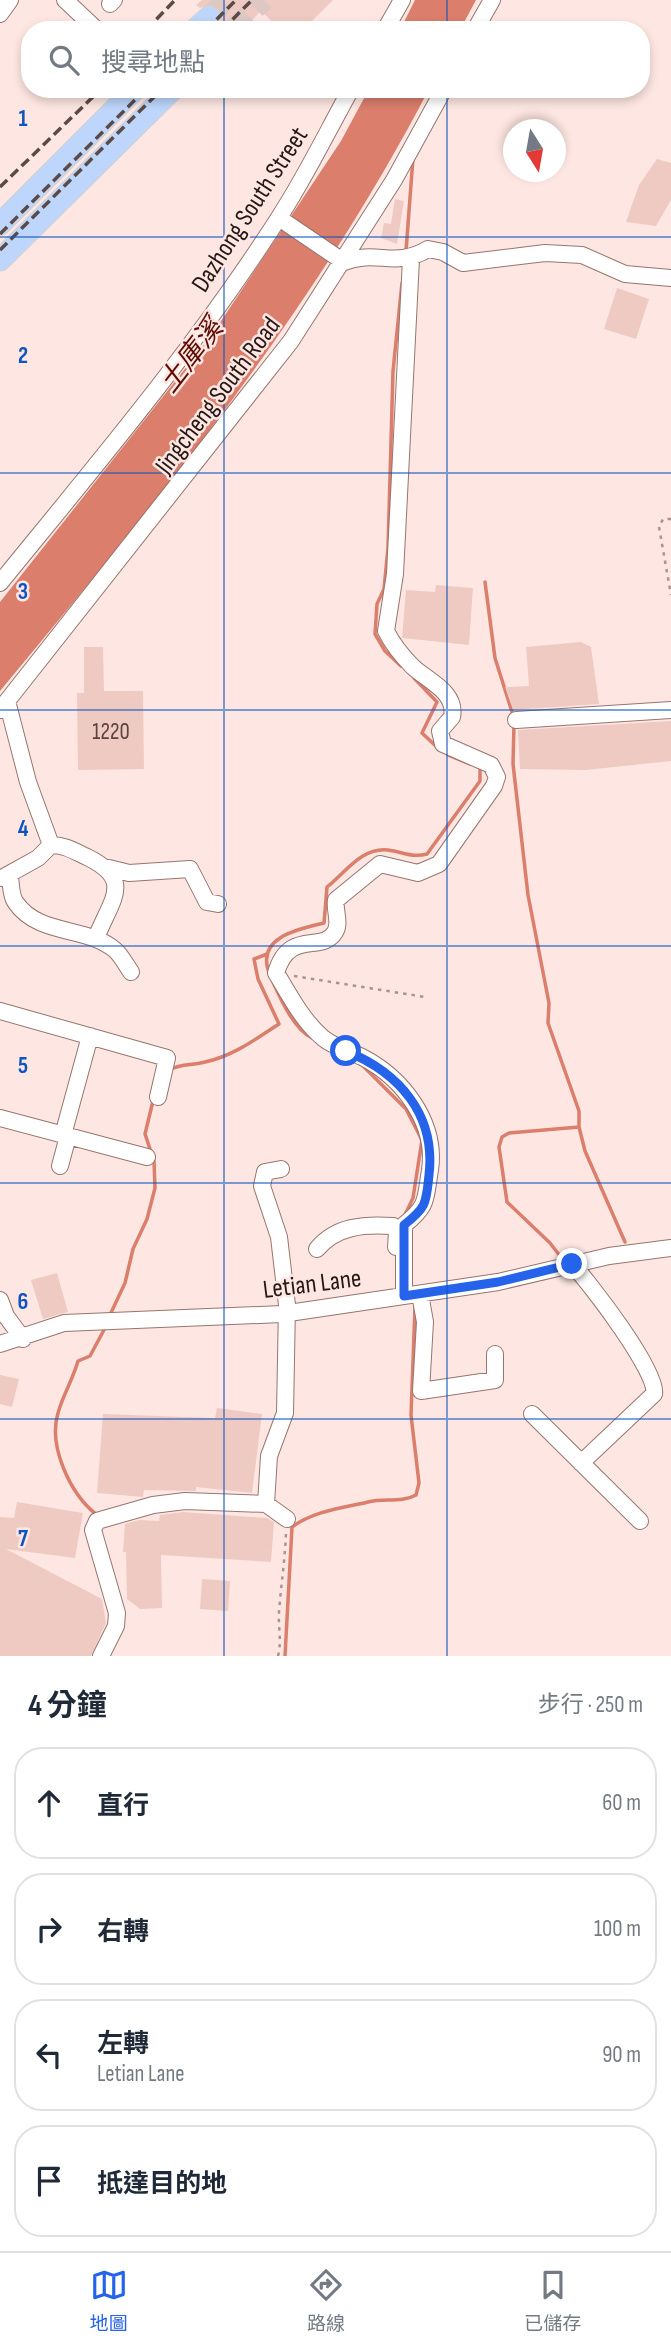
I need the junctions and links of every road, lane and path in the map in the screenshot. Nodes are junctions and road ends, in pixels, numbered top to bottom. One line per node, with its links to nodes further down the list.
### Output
1 (10, 0): 5 (street)
2 (65, 0): 6 (street)
3 (402, 0): 7 (street)
4 (492, 0): 8 (street)
5 (0, 14)
6 (87, 21)
7 (390, 21)
8 (480, 21)
9 (126, 98): 14 (main road)
10 (164, 98): 16 (main road)
11 (346, 98): 13 (street, Dazhong South Street)
12 (439, 98): 17 (street, Jingcheng South Road)
13 (279, 218): 17 (street); 20 (street, Dazhong South Street)
14 (0, 223)
15 (411, 259): 17 (street); 18 (street); 31 (street)
16 (0, 260)
17 (342, 261): 22 (street, Jingcheng South Road)
18 (671, 278)
19 (671, 519): 21 (path)
20 (0, 583)
21 (671, 595)
22 (4, 706): 25 (street)
23 (671, 710): 24 (street)
24 (516, 720)
25 (51, 845): 26 (street); 27 (street)
26 (110, 868): 28 (street); 29 (street)
27 (5, 877): 29 (street)
28 (218, 904)
29 (96, 938): 30 (street)
30 (131, 972)
31 (276, 973): 32 (path); 44 (street)
32 (425, 997)
33 (0, 1011): 34 (street)
34 (90, 1036): 35 (street); 37 (street)
35 (158, 1097)
36 (0, 1118): 37 (street)
37 (65, 1135): 38 (street); 39 (street)
38 (147, 1157)
39 (60, 1166)
40 (281, 1169): 46 (street)
41 (671, 1248): 43 (street, Letian Lane)
42 (317, 1249): 44 (street)
43 (572, 1264): 44 (street, Letian Lane); 51 (street)
44 (405, 1296): 46 (street, Letian Lane); 49 (street)
45 (0, 1300): 47 (street)
46 (286, 1313): 47 (street, Letian Lane); 52 (street)
47 (23, 1339): 48 (street, Letian Lane)
48 (0, 1344)
49 (495, 1354)
50 (532, 1414): 51 (street)
51 (581, 1462): 54 (street)
52 (266, 1504): 53 (street); 55 (street)
53 (286, 1519): 56 (path)
54 (640, 1521)
55 (101, 1656)
56 (278, 1656)

